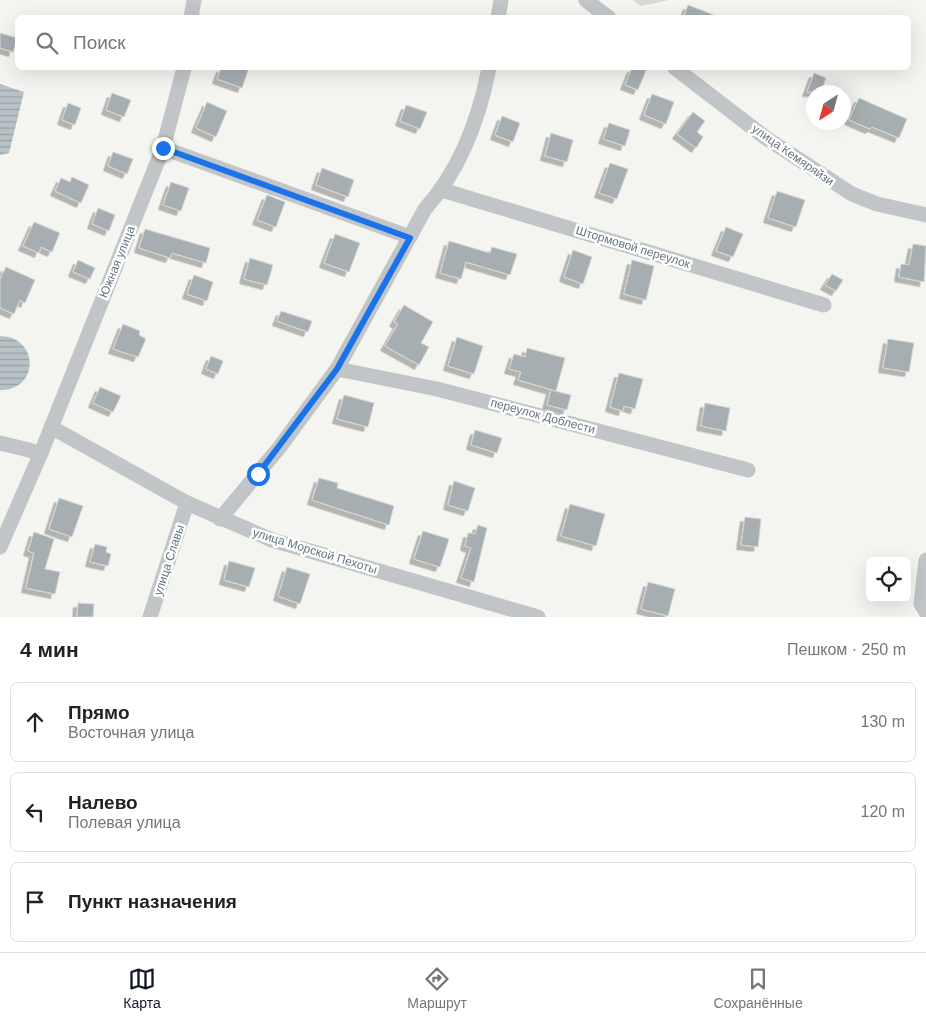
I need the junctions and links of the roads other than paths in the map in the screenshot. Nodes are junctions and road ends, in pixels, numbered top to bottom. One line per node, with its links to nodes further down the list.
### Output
1 (194, 0): 4 (street)
2 (501, 0): 5 (street)
3 (586, 0): 6 (street)
4 (192, 15)
5 (498, 15)
6 (605, 15)
7 (183, 70): 10 (street, Южная улица)
8 (489, 70): 11 (street)
9 (677, 70): 12 (street, улица Кемяряйзи)
10 (163, 148): 13 (street); 16 (street, Южная улица)
11 (442, 190): 13 (street); 14 (street, Штормовой переулок)
12 (926, 215)
13 (410, 238): 15 (street)
14 (824, 305)
15 (337, 369): 19 (street, переулок Доблести); 21 (street)
16 (51, 427): 18 (street, Южная улица); 20 (street, улица Морской Пехоты)
17 (0, 443): 18 (street)
18 (41, 453): 22 (street, Южная улица)
19 (748, 470)
20 (187, 503): 21 (street, улица Морской Пехоты); 25 (street, улица Славы)
21 (220, 519): 26 (street, улица Морской Пехоты)
22 (0, 547)
23 (926, 560): 24 (street)
24 (926, 612)
25 (150, 617)
26 (538, 617)

